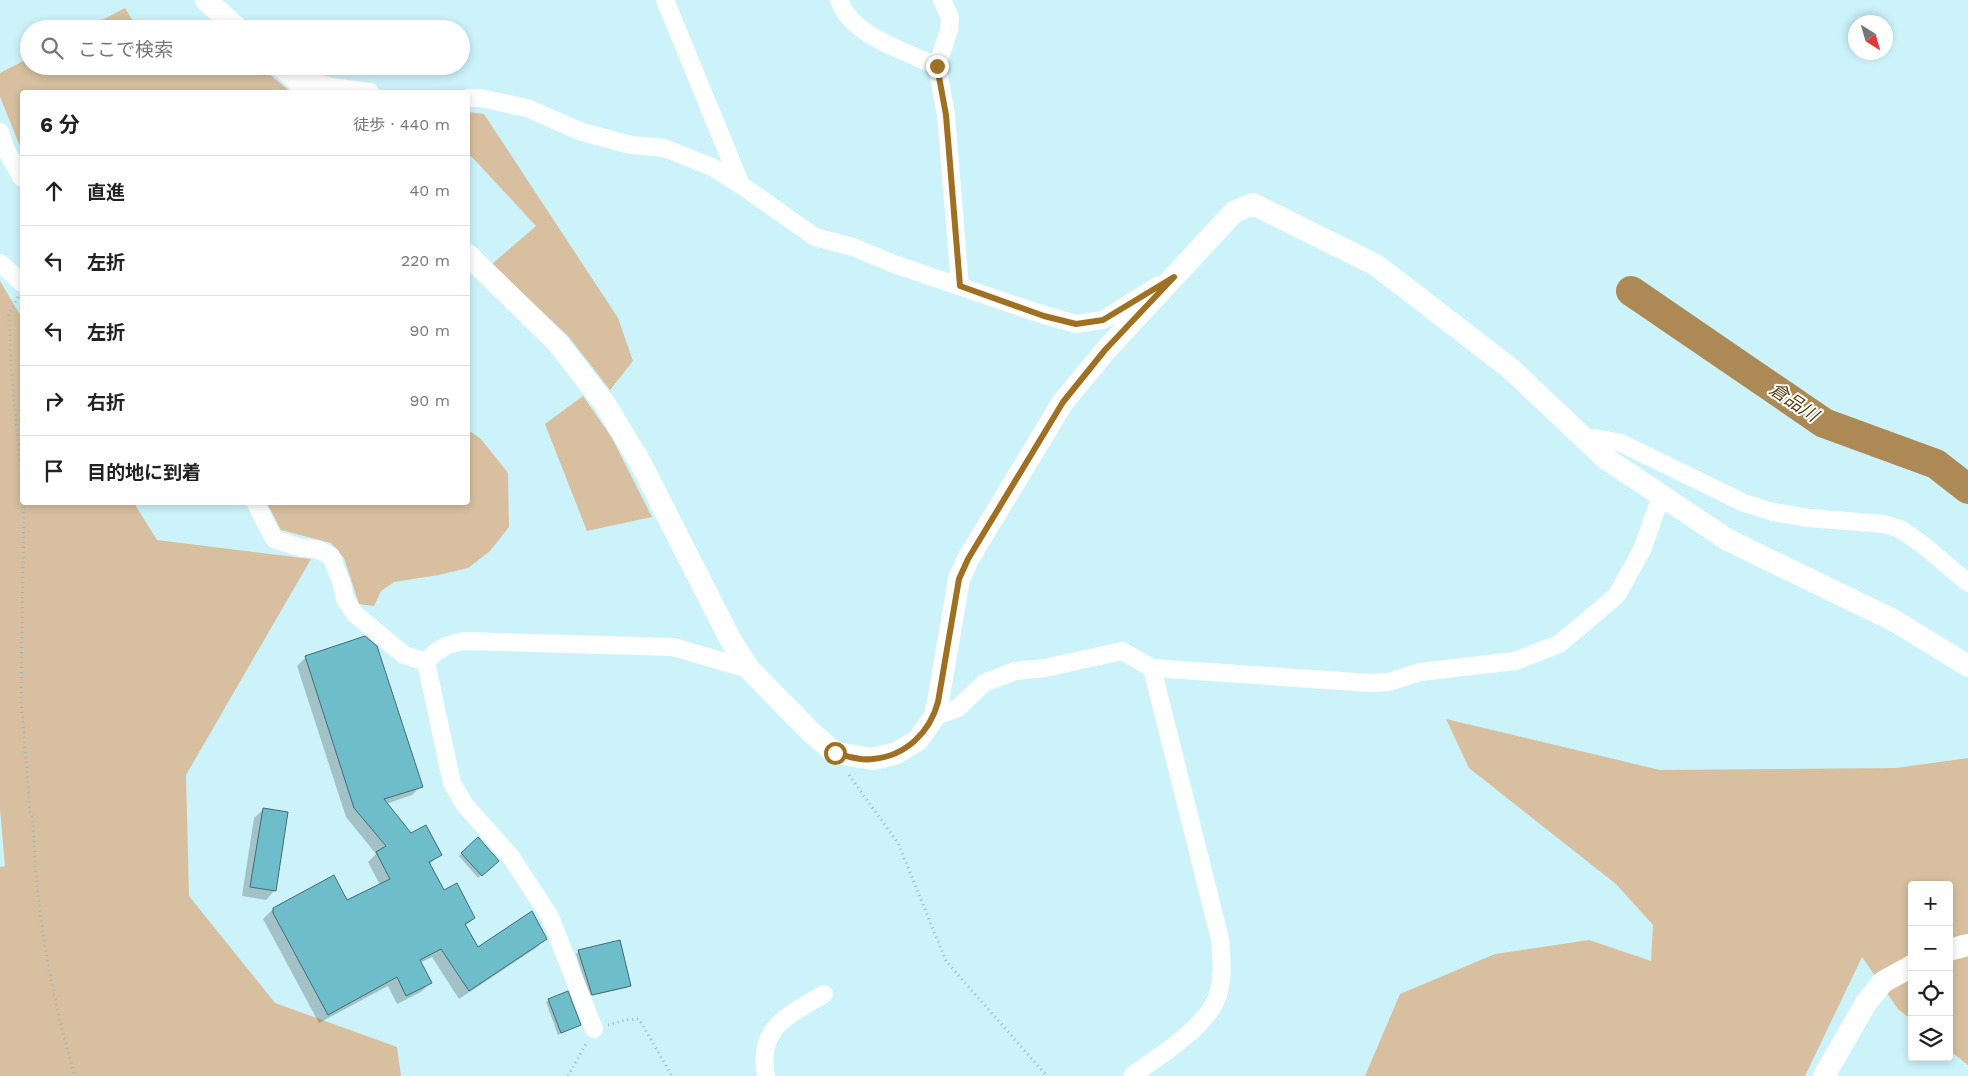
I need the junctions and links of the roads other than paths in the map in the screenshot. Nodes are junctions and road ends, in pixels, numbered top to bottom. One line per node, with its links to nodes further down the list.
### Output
1 (206, 0): 5 (street)
2 (665, 0): 14 (street)
3 (839, 0): 6 (street)
4 (942, 0): 6 (street)
5 (228, 20)
6 (937, 66): 19 (street)
7 (291, 75): 9 (street)
8 (299, 75): 10 (street)
9 (308, 90)
10 (354, 90)
11 (470, 98): 14 (street)
12 (0, 132): 13 (street)
13 (20, 174)
14 (741, 185): 19 (street)
15 (470, 258): 27 (street)
16 (0, 263): 18 (street)
17 (1174, 277): 19 (street); 20 (street); 28 (street)
18 (20, 281)
19 (960, 286)
20 (1588, 442): 21 (street); 23 (street)
21 (1661, 496): 25 (street); 26 (street)
22 (257, 505): 24 (street)
23 (1968, 583)
24 (426, 662): 27 (street); 33 (street)
25 (1968, 666)
26 (1152, 668): 28 (street); 35 (street)
27 (749, 669): 28 (street)
28 (935, 716)
29 (1968, 945): 30 (street)
30 (1953, 949)
31 (1908, 968): 36 (street)
32 (824, 994): 34 (street)
33 (594, 1029)
34 (766, 1076)
35 (1132, 1076)
36 (1824, 1076)

